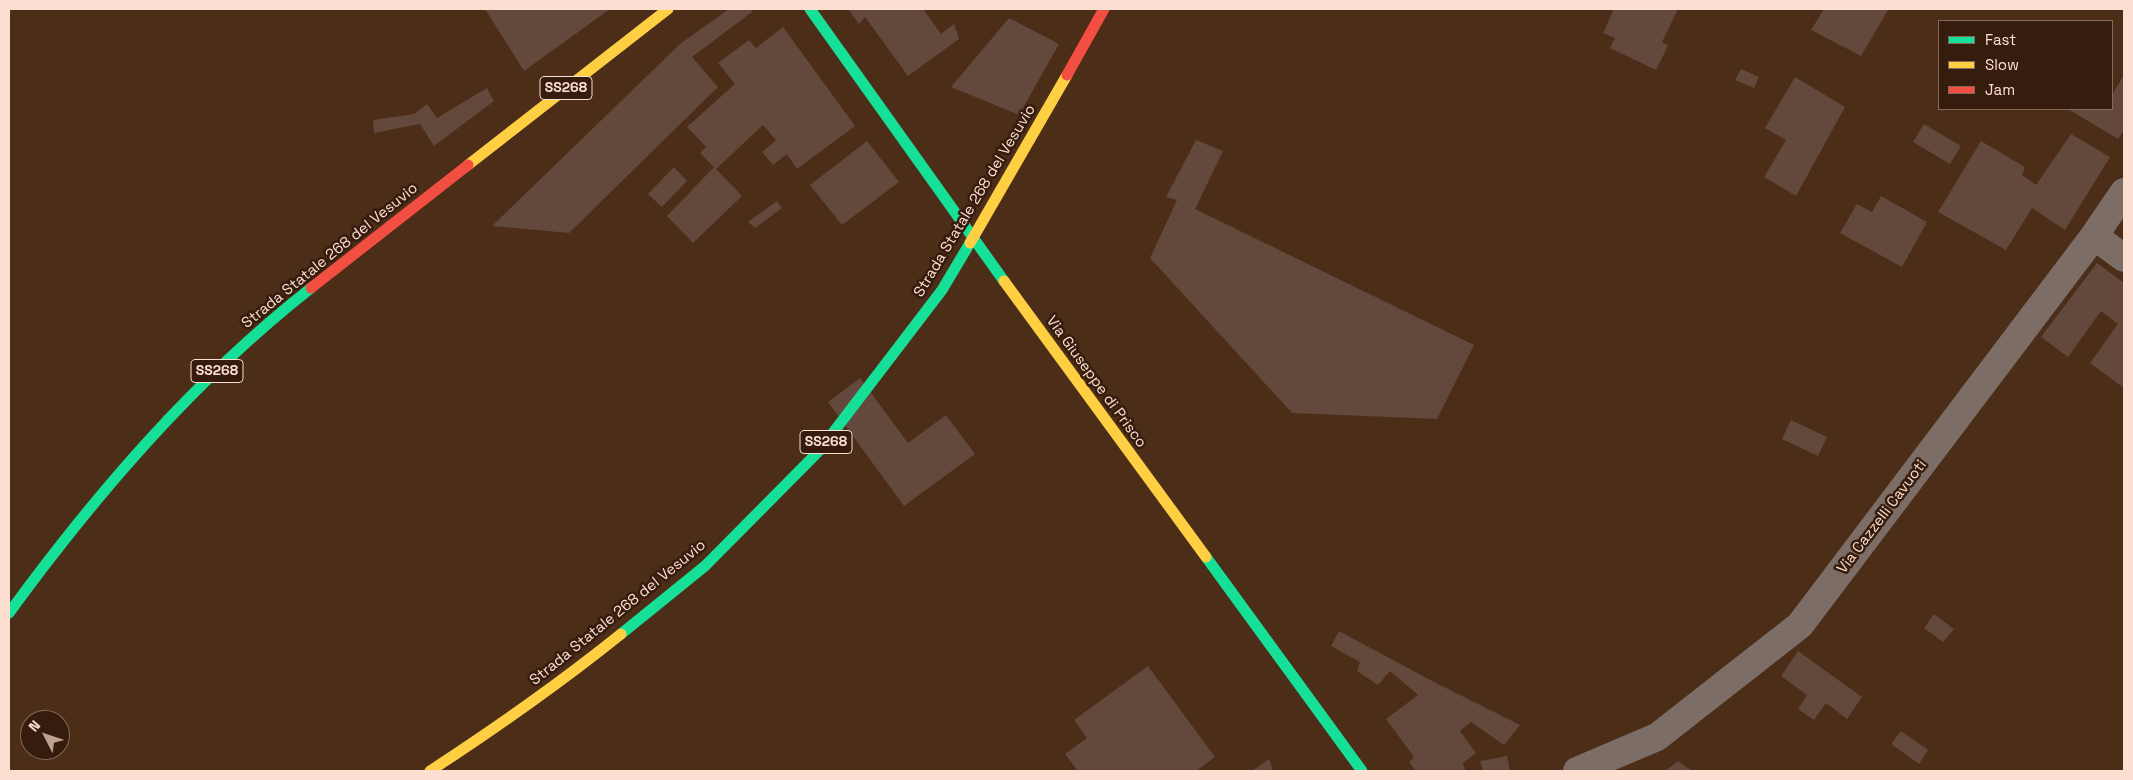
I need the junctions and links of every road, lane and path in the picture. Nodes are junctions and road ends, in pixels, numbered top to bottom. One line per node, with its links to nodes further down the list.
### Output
1 (668, 9): 7 (main road, Strada Statale 268 del Vesuvio / SS268)
2 (810, 9): 9 (main road, Via Giuseppe di Prisco)
3 (1104, 9): 8 (main road, Strada Statale 268 del Vesuvio / SS268, bridge)
4 (2124, 192): 5 (street, Via Cazzelli Cavuoti)
5 (2094, 236): 6 (street); 10 (street, Via Cazzelli Cavuoti)
6 (2124, 258)
7 (9, 613)
8 (430, 771)
9 (1362, 771)
10 (1577, 771)

